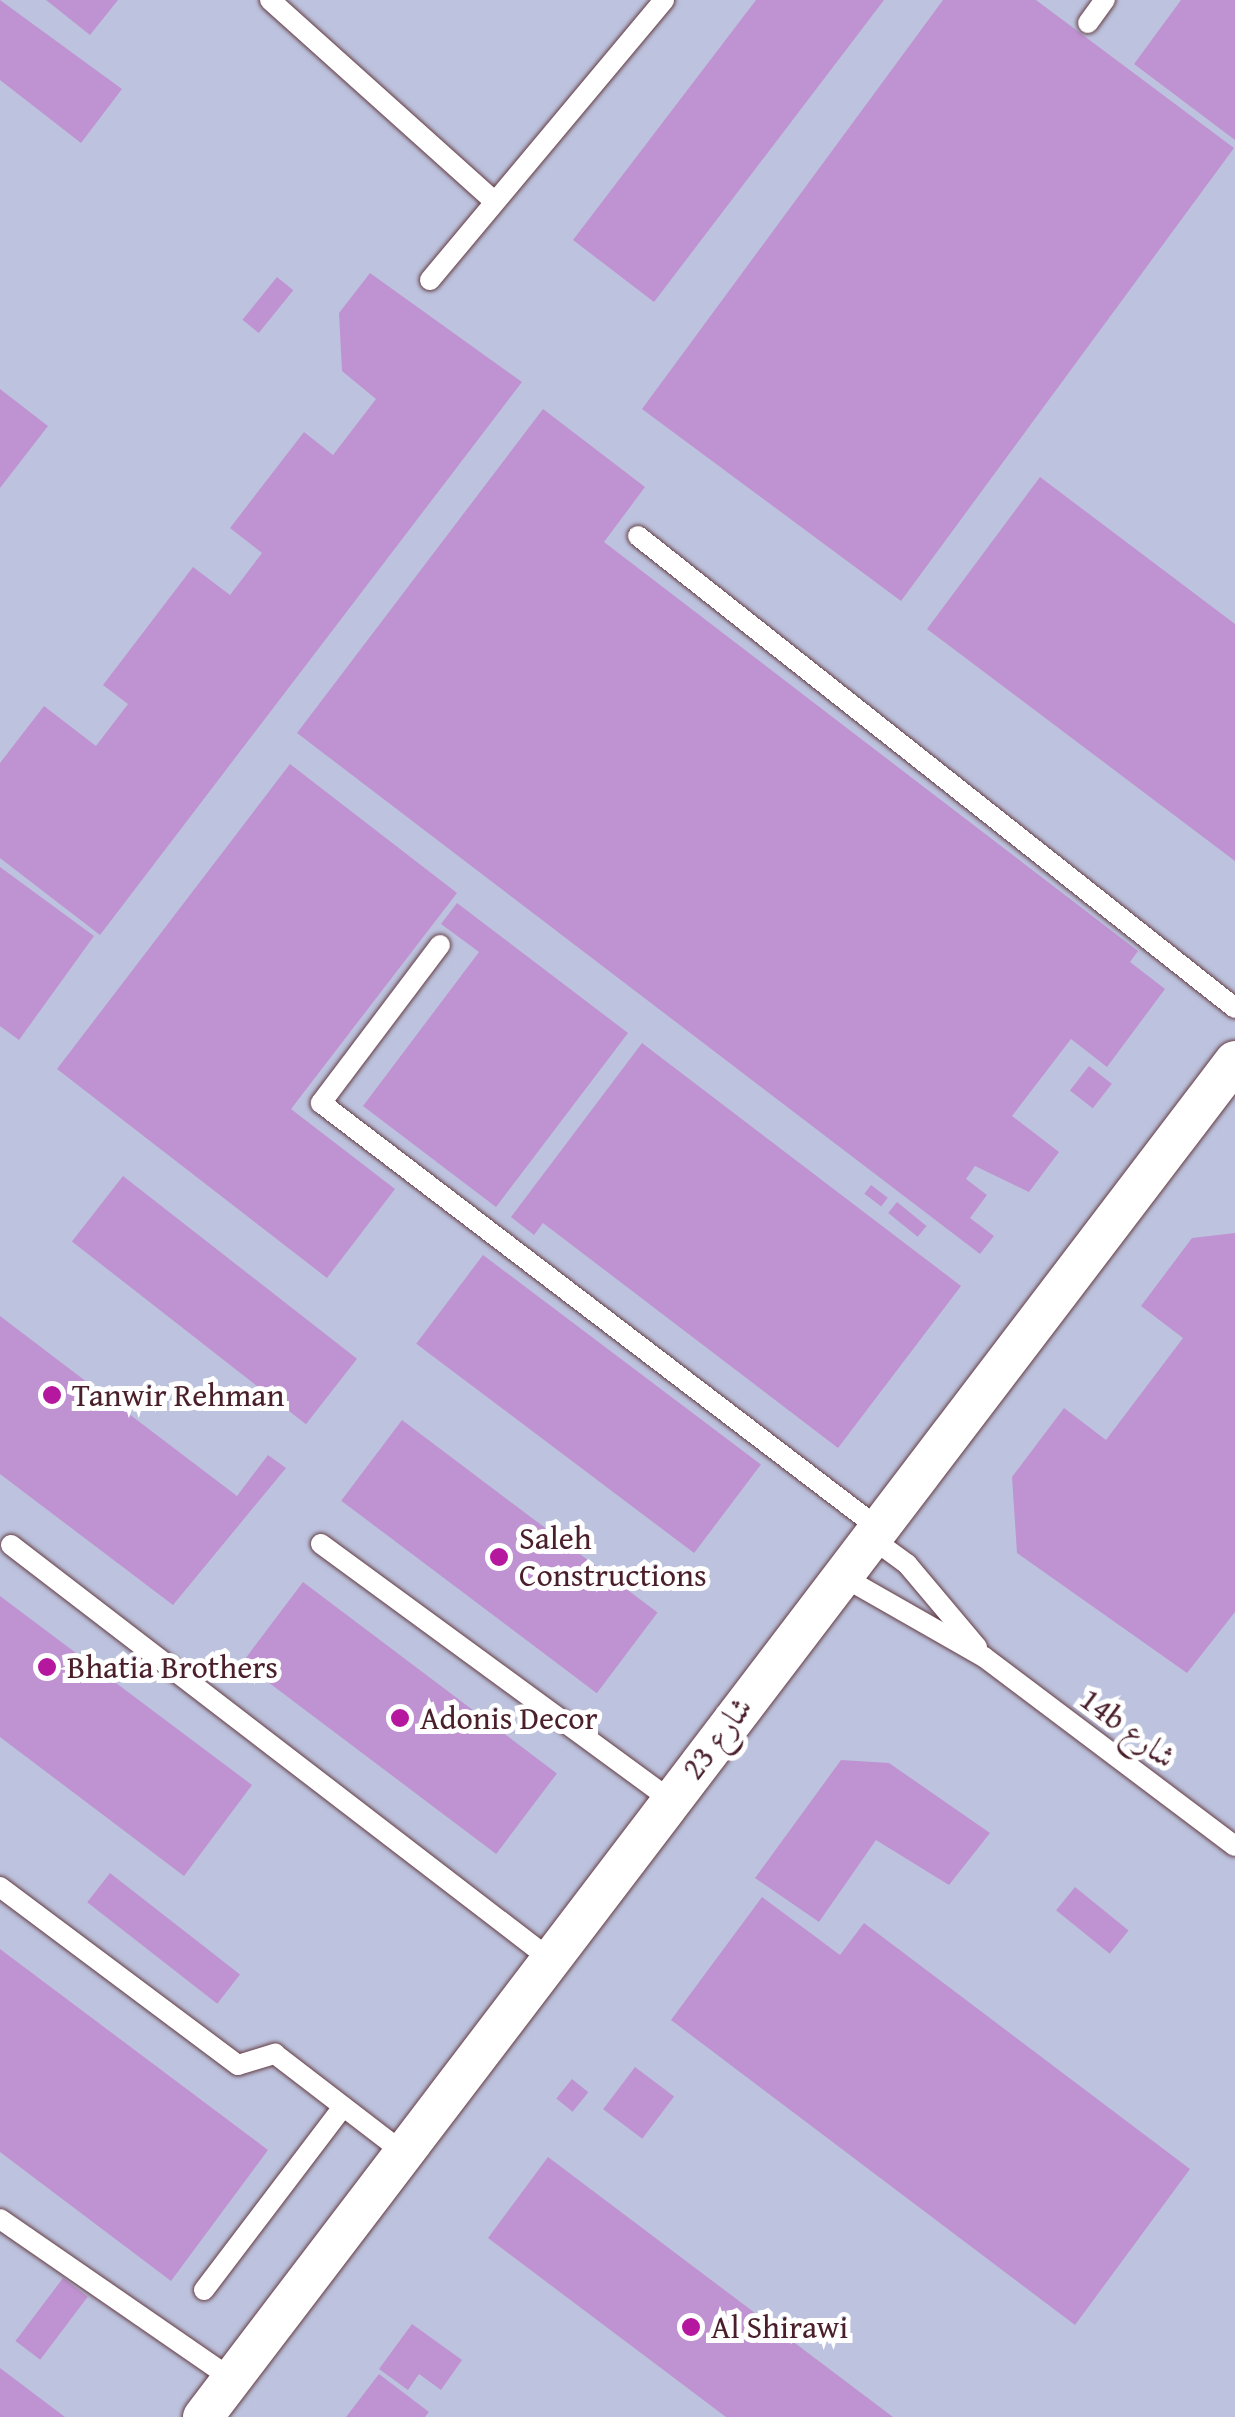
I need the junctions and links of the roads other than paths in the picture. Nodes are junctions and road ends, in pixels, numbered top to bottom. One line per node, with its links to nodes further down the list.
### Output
1 (270, 0): 5 (lane)
2 (664, 0): 5 (lane)
3 (1105, 0): 4 (lane)
4 (1088, 23)
5 (496, 202): 6 (lane)
6 (430, 280)
7 (638, 536): 9 (lane)
8 (440, 946): 11 (lane, 14b شارع)
9 (1235, 1008)
10 (1229, 1084): 11 (street, شارع 23)
11 (874, 1532): 14 (street, شارع 23); 15 (lane, 14b شارع)
12 (321, 1544): 16 (lane)
13 (11, 1545): 19 (lane)
14 (840, 1575): 15 (lane, 14b شارع); 16 (street, شارع 23)
15 (984, 1656): 17 (lane, 14b شارع)
16 (671, 1800): 19 (street, شارع 23)
17 (1235, 1846)
18 (0, 1887): 20 (lane)
19 (550, 1958): 21 (street, شارع 23)
20 (342, 2107): 21 (lane); 23 (lane)
21 (404, 2153): 24 (street, شارع 23)
22 (0, 2219): 24 (lane)
23 (204, 2290)
24 (232, 2379): 25 (street, شارع 23)
25 (202, 2417)

